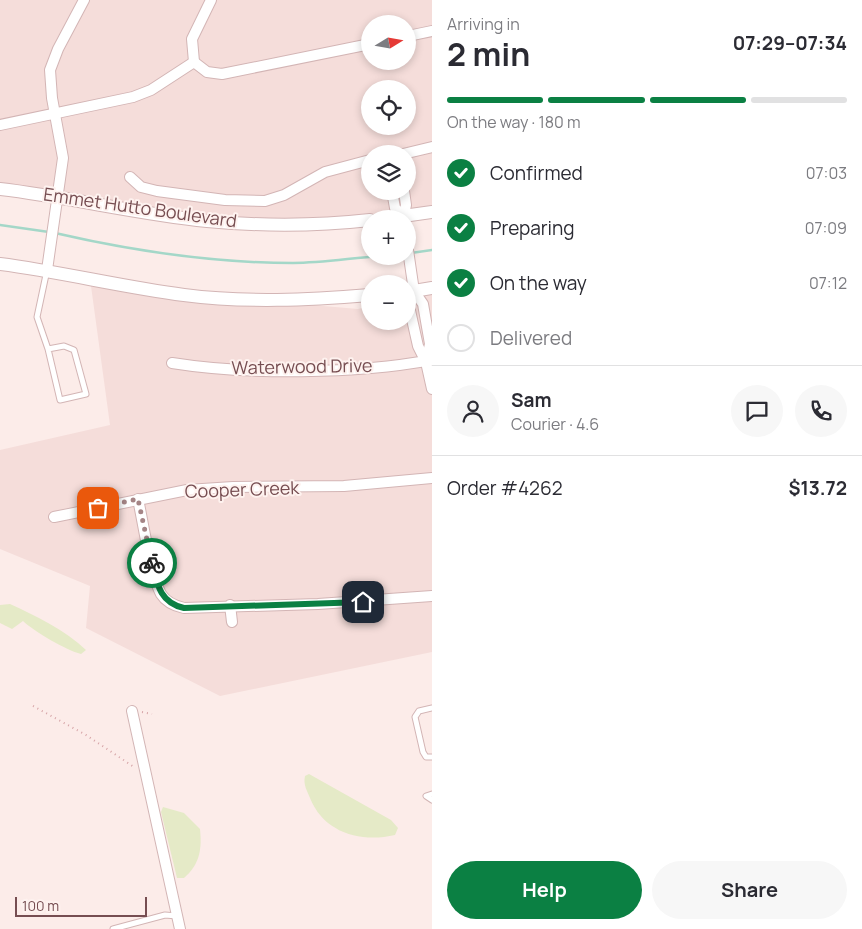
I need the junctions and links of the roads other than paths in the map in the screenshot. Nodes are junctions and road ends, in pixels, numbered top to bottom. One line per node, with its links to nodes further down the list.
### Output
1 (84, 0): 7 (street)
2 (211, 0): 6 (street)
3 (432, 31): 4 (street)
4 (416, 34)
5 (361, 46): 6 (street)
6 (194, 62): 7 (street)
7 (55, 114): 8 (street); 14 (street)
8 (0, 126)
9 (432, 148): 10 (street)
10 (416, 151)
11 (361, 162): 12 (street)
12 (130, 177)
13 (0, 189): 14 (street, Emmet Hutto Boulevard)
14 (58, 196): 17 (street, Emmet Hutto Boulevard); 19 (street)
15 (432, 212): 16 (street)
16 (416, 215)
17 (361, 220)
18 (0, 264): 19 (street)
19 (47, 270): 22 (street); 24 (lane)
20 (432, 288): 21 (street)
21 (416, 291)
22 (361, 296)
23 (414, 330): 25 (street)
24 (48, 349): 24 (lane)
25 (429, 361): 26 (street, Waterwood Drive); 27 (street)
26 (172, 364)
27 (432, 389)
28 (432, 478): 29 (street, Cooper Creek)
29 (138, 499): 30 (street, Cooper Creek); 32 (street)
30 (54, 517)
31 (432, 596): 32 (street)
32 (230, 605): 33 (street)
33 (232, 622)
34 (432, 708): 36 (lane)
35 (132, 711): 39 (street)
36 (432, 757)
37 (432, 794): 38 (lane)
38 (432, 800)
39 (178, 916): 40 (lane); 41 (street)
40 (112, 929)
41 (180, 929)

